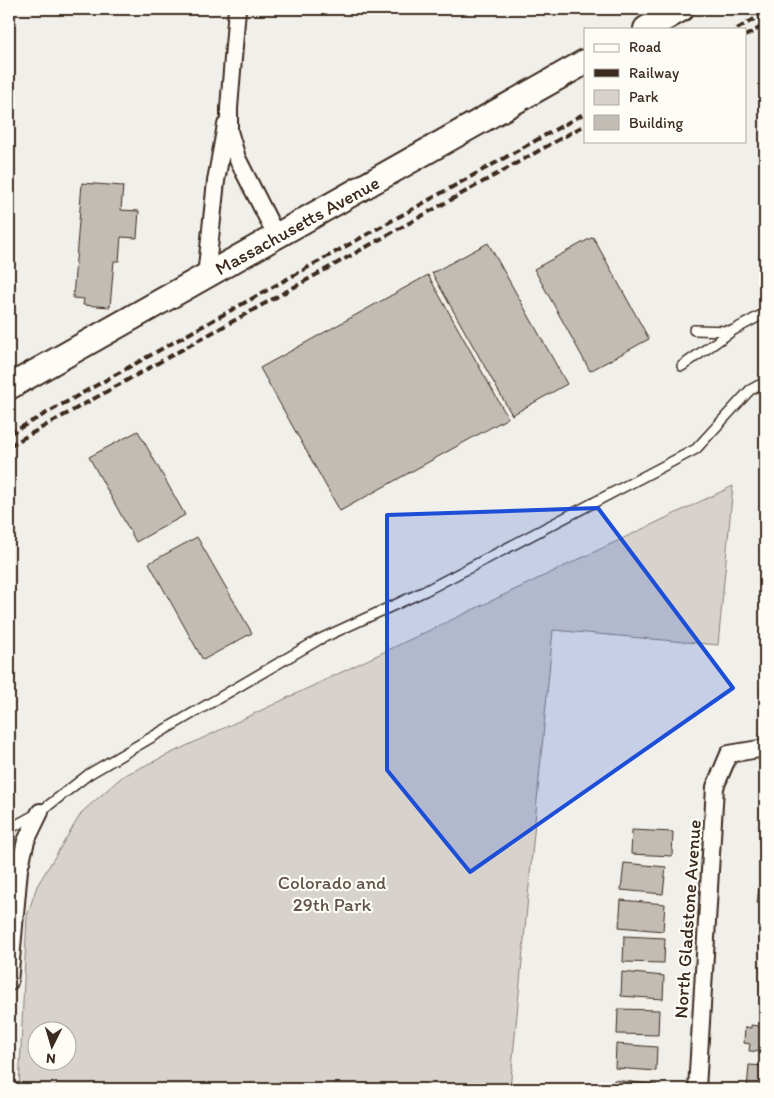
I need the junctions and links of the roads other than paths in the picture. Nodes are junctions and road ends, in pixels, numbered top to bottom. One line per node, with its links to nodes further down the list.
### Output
1 (237, 9): 5 (street)
2 (681, 9): 3 (main road)
3 (648, 28)
4 (584, 63): 6 (main road, Massachusetts Avenue)
5 (228, 108): 6 (street); 7 (street)
6 (276, 237): 7 (main road, Massachusetts Avenue)
7 (206, 277): 13 (main road, Massachusetts Avenue)
8 (765, 313): 10 (lane)
9 (694, 330): 10 (lane)
10 (732, 331): 11 (lane)
11 (682, 366)
12 (765, 382): 15 (lane)
13 (9, 387)
14 (765, 748): 18 (street, North Gladstone Avenue)
15 (40, 812): 16 (lane); 17 (street)
16 (9, 830)
17 (9, 982)
18 (697, 1089)

